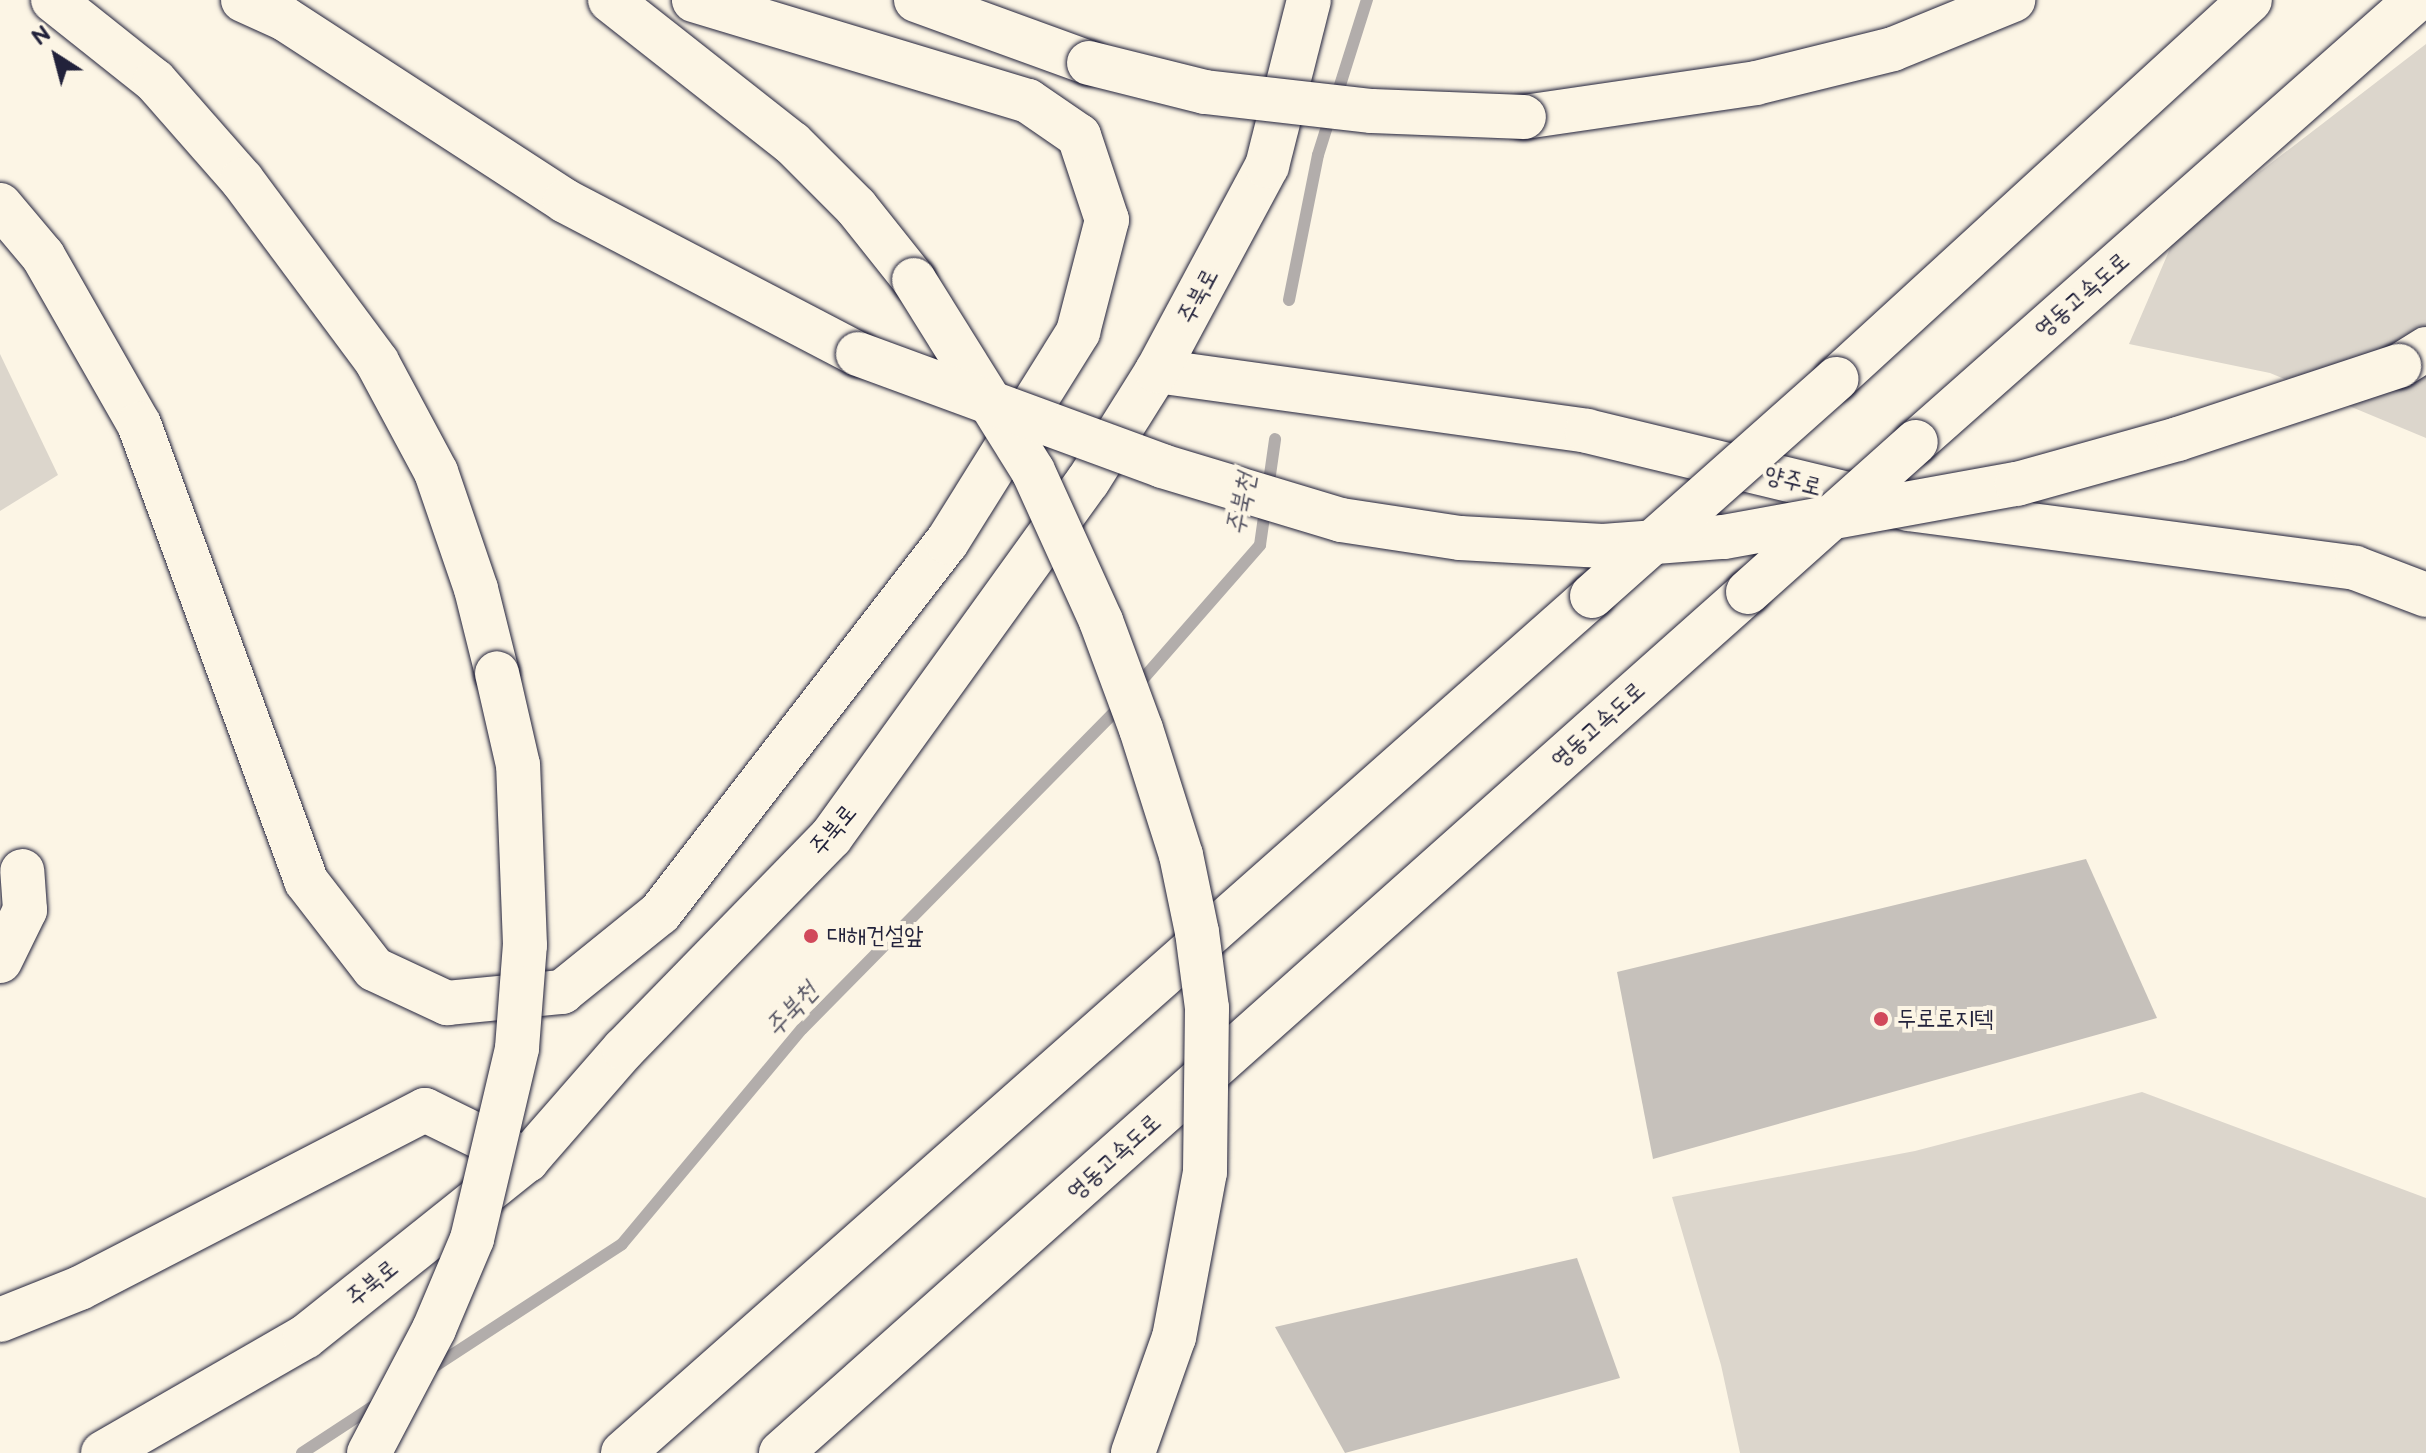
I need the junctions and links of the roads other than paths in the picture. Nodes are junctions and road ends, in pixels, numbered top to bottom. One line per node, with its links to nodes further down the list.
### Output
1 (53, 0): 19 (main road, bridge)
2 (243, 0): 11 (main road, bridge)
3 (610, 0): 22 (main road, bridge)
4 (694, 0): 10 (main road)
5 (916, 0): 7 (main road, bridge)
6 (1309, 0): 12 (main road, 주북로)
7 (2013, 0)
8 (2250, 0): 20 (main road, bridge)
9 (2416, 0): 21 (main road, 영동고속도로, bridge)
10 (0, 205)
11 (2413, 358)
12 (1157, 371): 13 (main road, 양주로); 16 (main road, 주북로)
13 (2426, 595)
14 (22, 871): 15 (main road)
15 (0, 961)
16 (527, 1160): 17 (main road); 18 (main road, 주북로)
17 (0, 1320)
18 (103, 1453)
19 (369, 1453)
20 (623, 1453)
21 (781, 1453)
22 (1133, 1453)

